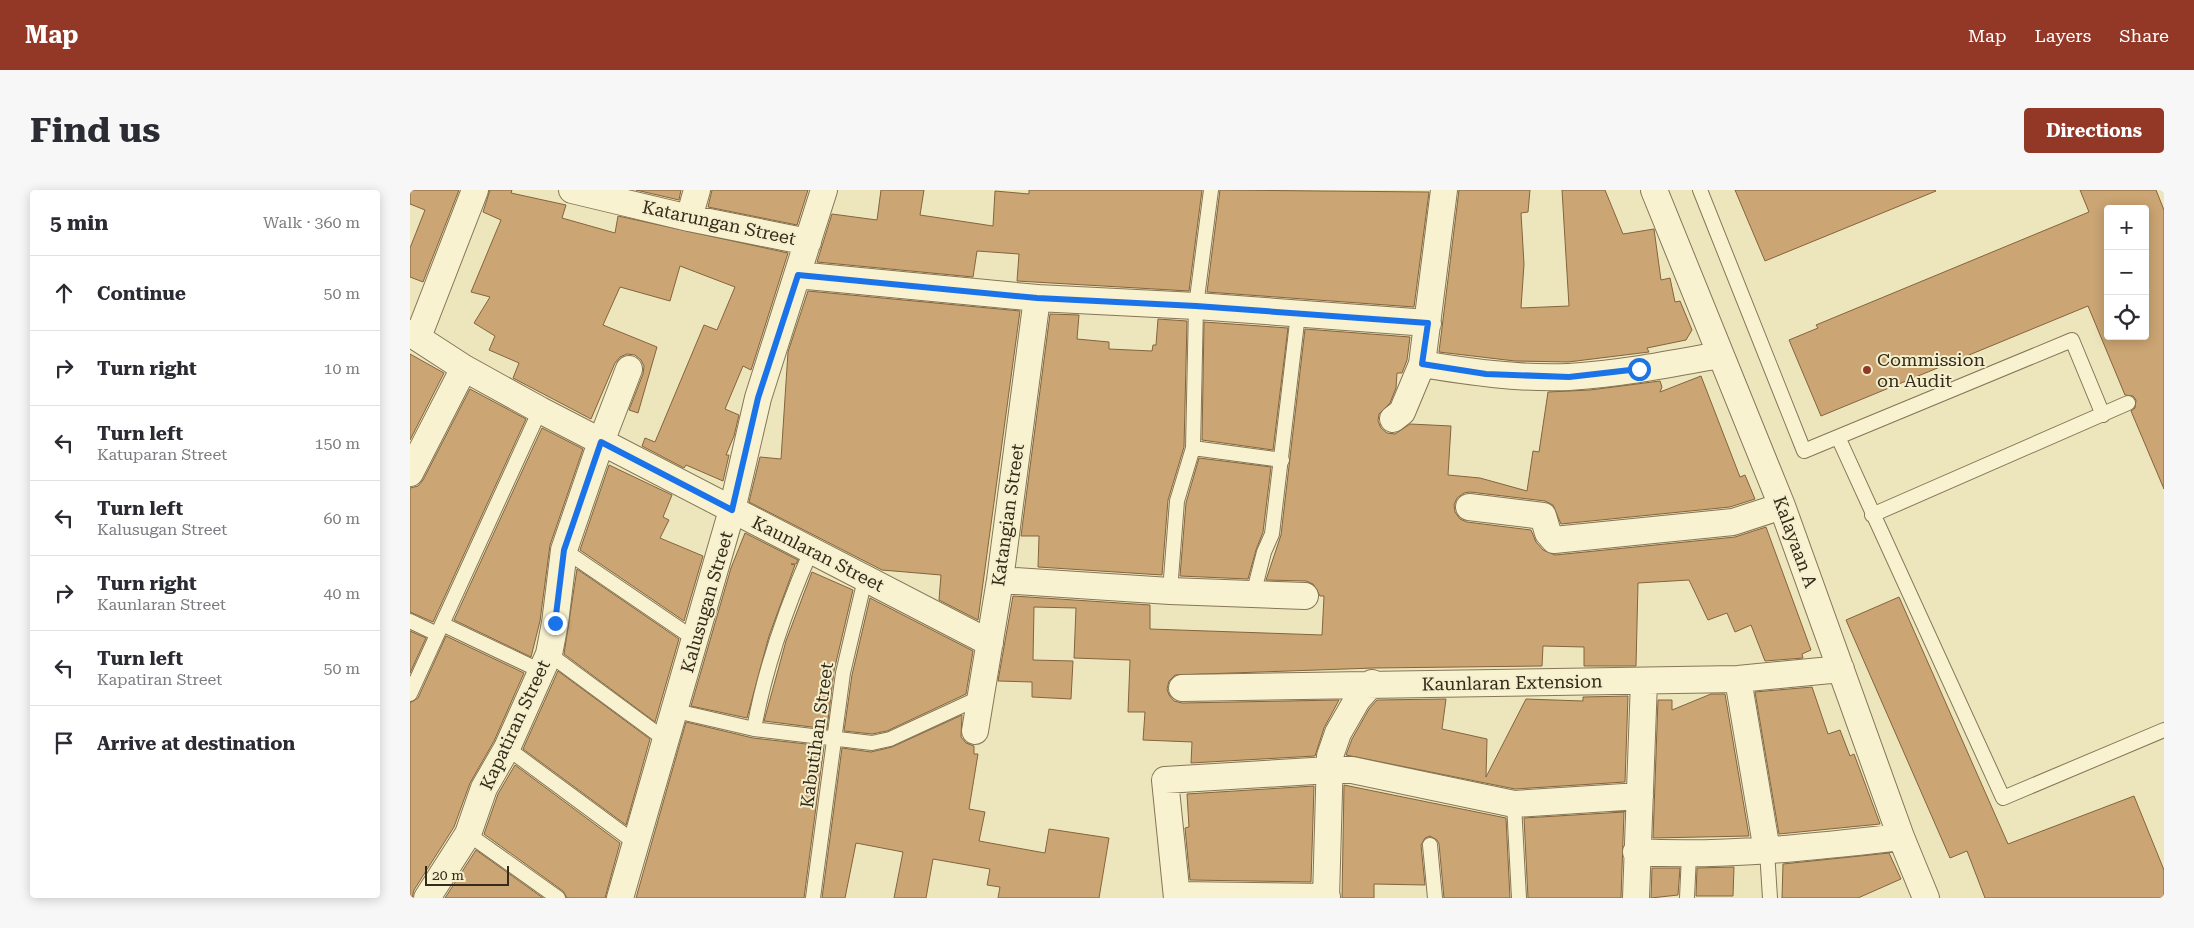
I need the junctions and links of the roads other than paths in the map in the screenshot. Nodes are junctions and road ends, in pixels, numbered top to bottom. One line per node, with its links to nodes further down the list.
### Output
1 (475, 190): 16 (street)
2 (697, 190): 9 (street)
3 (824, 190): 10 (street, Kalusugan Street)
4 (1212, 190): 13 (lane)
5 (1444, 190): 15 (street)
6 (1654, 190): 17 (street, Kalayaan A)
7 (1700, 190): 25 (lane)
8 (575, 191): 9 (street, Katarungan Street)
9 (689, 218): 10 (street, Katarungan Street)
10 (808, 242): 11 (street, Kalusugan Street)
11 (798, 275): 12 (street); 32 (street, Kalusugan Street)
12 (1037, 298): 13 (street); 37 (street, Katangian Street)
13 (1196, 306): 14 (street); 27 (lane)
14 (1298, 314): 15 (street); 28 (lane)
15 (1428, 323): 18 (street)
16 (414, 335): 19 (street, Kaunlaran Street)
17 (1720, 355): 18 (street); 30 (street, Kalayaan A)
18 (1422, 364): 24 (street)
19 (464, 368): 22 (street, Kaunlaran Street); 29 (street)
20 (629, 369): 26 (street, Kapatiran Street)
21 (2128, 403): 23 (lane)
22 (540, 410): 26 (street, Kaunlaran Street); 42 (lane)
23 (2102, 415): 25 (lane); 33 (lane)
24 (1393, 418)
25 (1838, 437): 33 (lane)
26 (601, 442): 32 (street, Kaunlaran Street); 34 (street, Kapatiran Street)
27 (1193, 448): 28 (lane); 38 (lane)
28 (1282, 460): 39 (lane)
29 (410, 473)
30 (1782, 506): 31 (street); 46 (street, Kalayaan A)
31 (1468, 507)
32 (732, 510): 35 (street, Kaunlaran Street); 43 (street, Kalusugan Street)
33 (1872, 515): 55 (lane)
34 (564, 550): 43 (lane); 45 (street, Kapatiran Street)
35 (812, 552): 36 (street, Kaunlaran Street); 54 (lane)
36 (865, 579): 44 (street, Kaunlaran Street); 57 (lane, Kabutihan Street)
37 (1000, 580): 38 (street); 44 (street, Katangian Street)
38 (1170, 591): 39 (street)
39 (1253, 595): 40 (street)
40 (1305, 596)
41 (410, 621): 42 (lane)
42 (440, 629): 45 (lane); 51 (lane)
43 (696, 640): 53 (street, Kalusugan Street)
44 (990, 643): 52 (street, Katangian Street)
45 (545, 662): 58 (lane); 59 (street, Kapatiran Street)
46 (1841, 668): 47 (street, Kaunlaran Extension); 64 (street, Kalayaan A)
47 (1738, 679): 48 (street, Kaunlaran Extension); 67 (street)
48 (1644, 681): 49 (street, Kaunlaran Extension); 61 (street)
49 (1372, 683): 50 (street, Kaunlaran Extension); 60 (street)
50 (1182, 688)
51 (410, 694)
52 (981, 697): 56 (street, Katangian Street); 57 (lane)
53 (676, 711): 54 (lane); 58 (street, Kalusugan Street)
54 (754, 729): 57 (lane)
55 (2164, 730)
56 (975, 731)
57 (834, 740): 75 (lane, Kabutihan Street)
58 (667, 741): 65 (street, Kalusugan Street)
59 (507, 748): 63 (street, Kapatiran Street); 65 (lane)
60 (1330, 770): 62 (street); 70 (street); 71 (street)
61 (1640, 796): 62 (street); 68 (street)
62 (1514, 804): 77 (lane)
63 (468, 834): 72 (street, Kapatiran Street); 73 (lane)
64 (1902, 837): 67 (street); 81 (street, Kalayaan A)
65 (637, 844): 74 (street, Kalusugan Street)
66 (1430, 845): 76 (lane)
67 (1767, 851): 69 (street); 80 (lane)
68 (1636, 852): 69 (street); 78 (street)
69 (1689, 855): 79 (lane)
70 (1177, 896): 71 (street)
71 (1326, 897)
72 (426, 898)
73 (558, 898)
74 (620, 898)
75 (814, 898)
76 (1435, 898)
77 (1519, 898)
78 (1636, 898)
79 (1686, 898)
80 (1770, 898)
81 (1926, 898)

